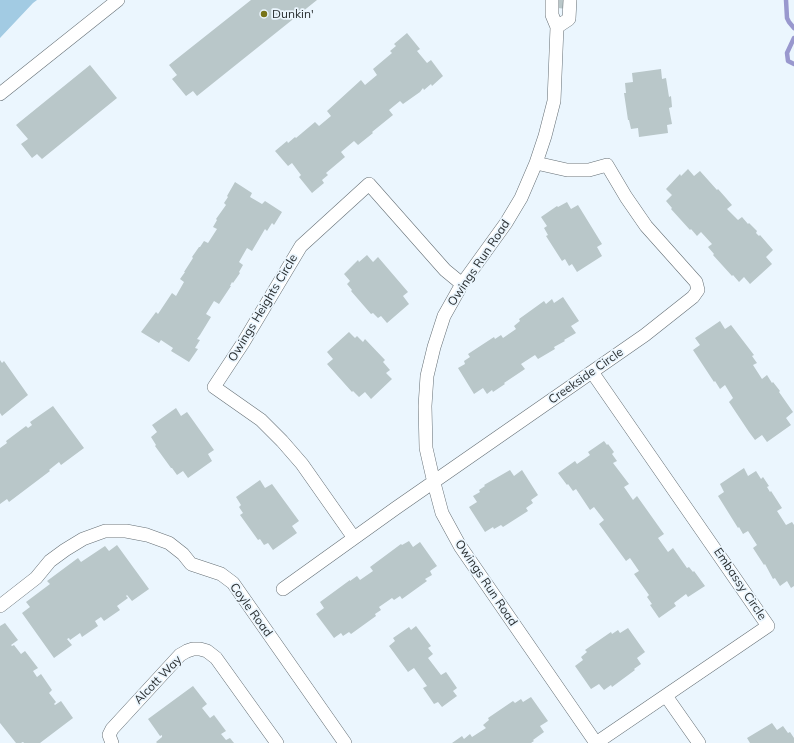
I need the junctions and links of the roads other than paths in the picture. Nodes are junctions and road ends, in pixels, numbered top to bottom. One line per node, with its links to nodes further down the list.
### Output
1 (118, 0): 5 (street)
2 (552, 0): 4 (street, Owings Run Road)
3 (570, 0): 4 (street)
4 (557, 27): 6 (street, Owings Run Road)
5 (0, 94)
6 (536, 163): 7 (street, Owings Run Road); 8 (street, Creekside Circle)
7 (462, 284): 9 (street, Owings Run Road); 10 (street, Owings Heights Circle)
8 (592, 372): 9 (street, Creekside Circle); 13 (street, Embassy Circle)
9 (434, 483): 10 (street, Creekside Circle); 17 (street, Owings Run Road)
10 (354, 538): 11 (street, Creekside Circle)
11 (283, 589)
12 (0, 606): 16 (street, Coyle Road)
13 (666, 696): 17 (street, Embassy Circle); 18 (street)
14 (112, 743): 15 (street, Alcott Way)
15 (277, 743)
16 (345, 743)
17 (596, 743)
18 (699, 743)

